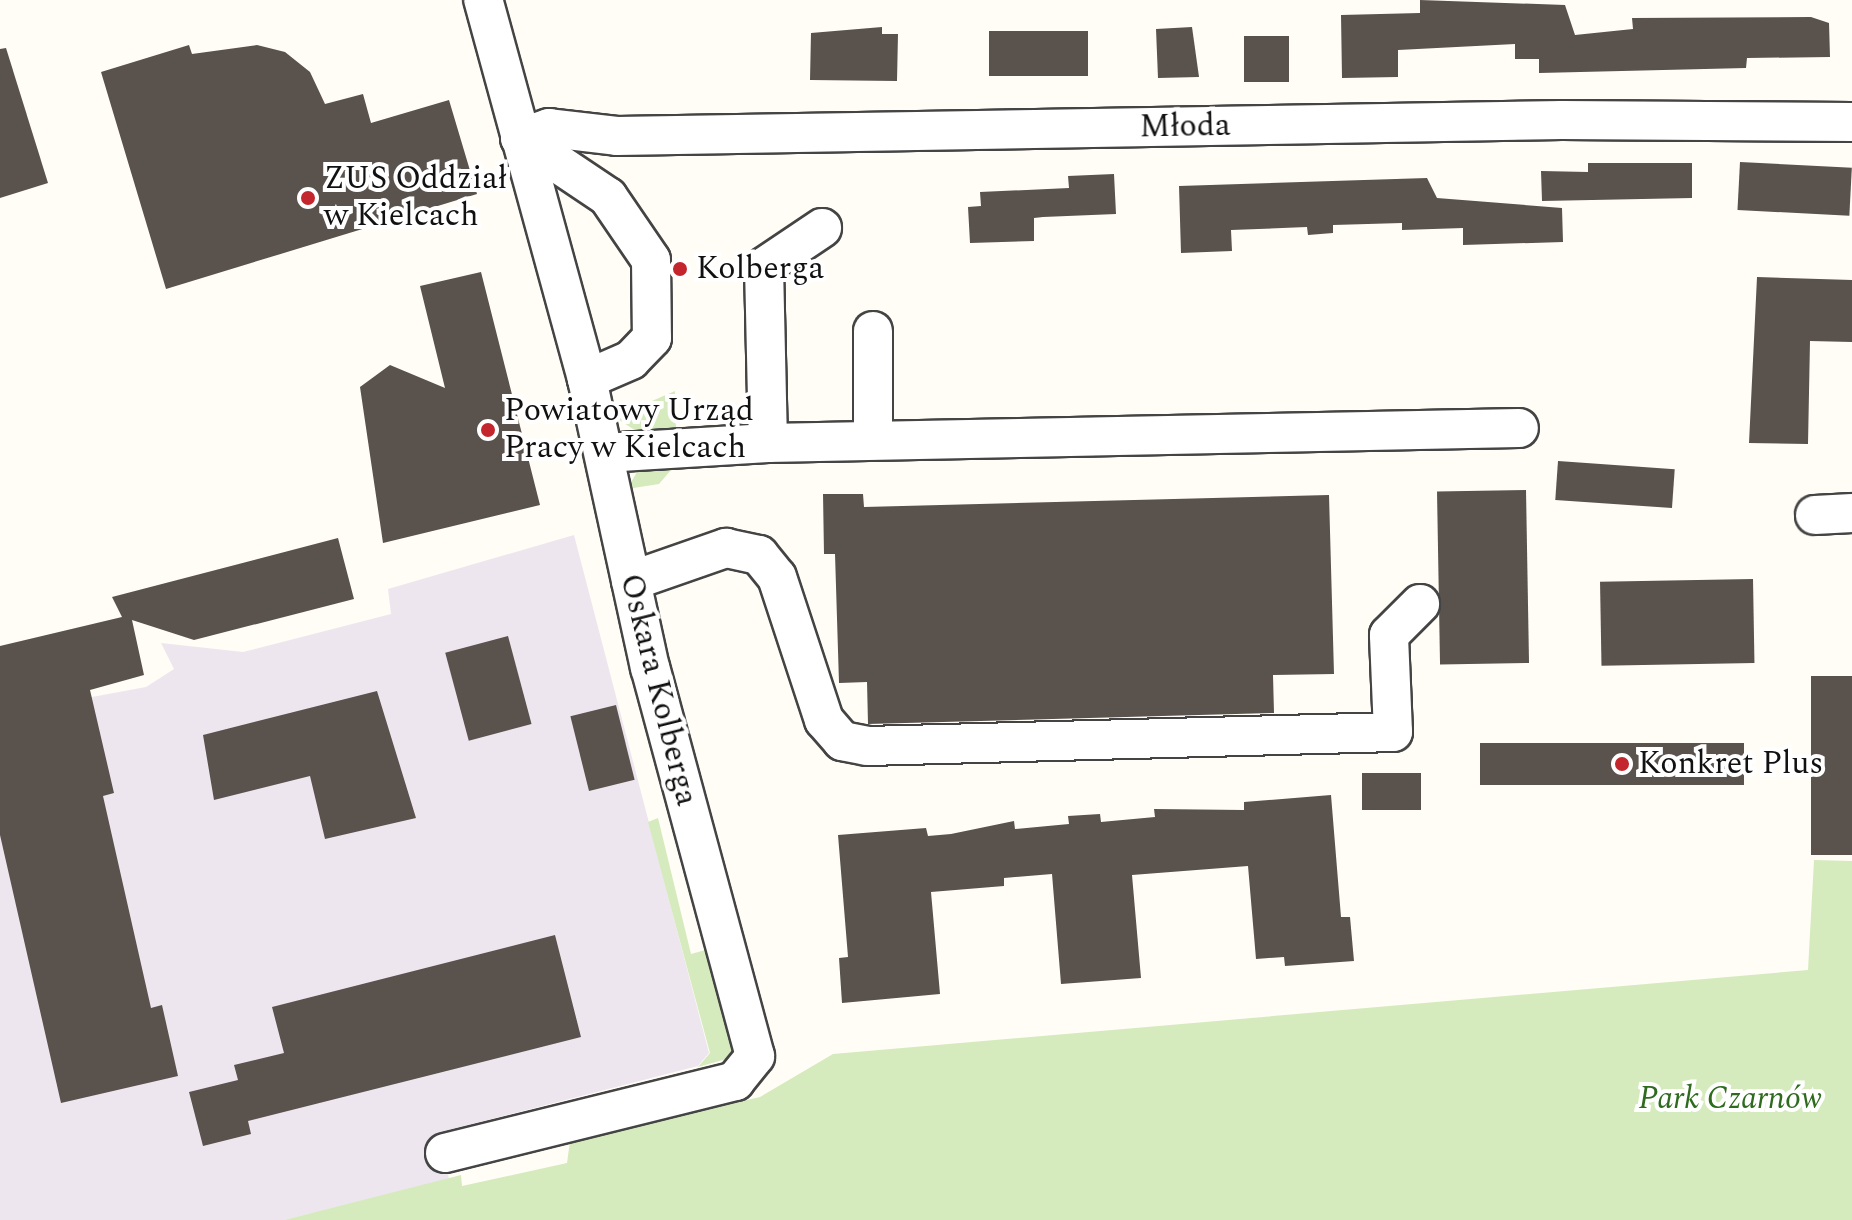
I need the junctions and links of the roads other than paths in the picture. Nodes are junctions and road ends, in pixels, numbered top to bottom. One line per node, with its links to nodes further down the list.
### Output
1 (483, 0): 3 (street, Oskara Kolberga)
2 (1852, 122): 3 (street, Młoda)
3 (520, 138): 6 (street, Oskara Kolberga); 6 (street)
4 (822, 228): 9 (street)
5 (873, 331): 8 (street)
6 (587, 379): 10 (street, Oskara Kolberga)
7 (1519, 428): 8 (street)
8 (873, 439): 9 (street)
9 (768, 443): 10 (street)
10 (604, 453): 11 (street, Oskara Kolberga)
11 (631, 581): 12 (street); 13 (street, Oskara Kolberga)
12 (1420, 604)
13 (445, 1153)

